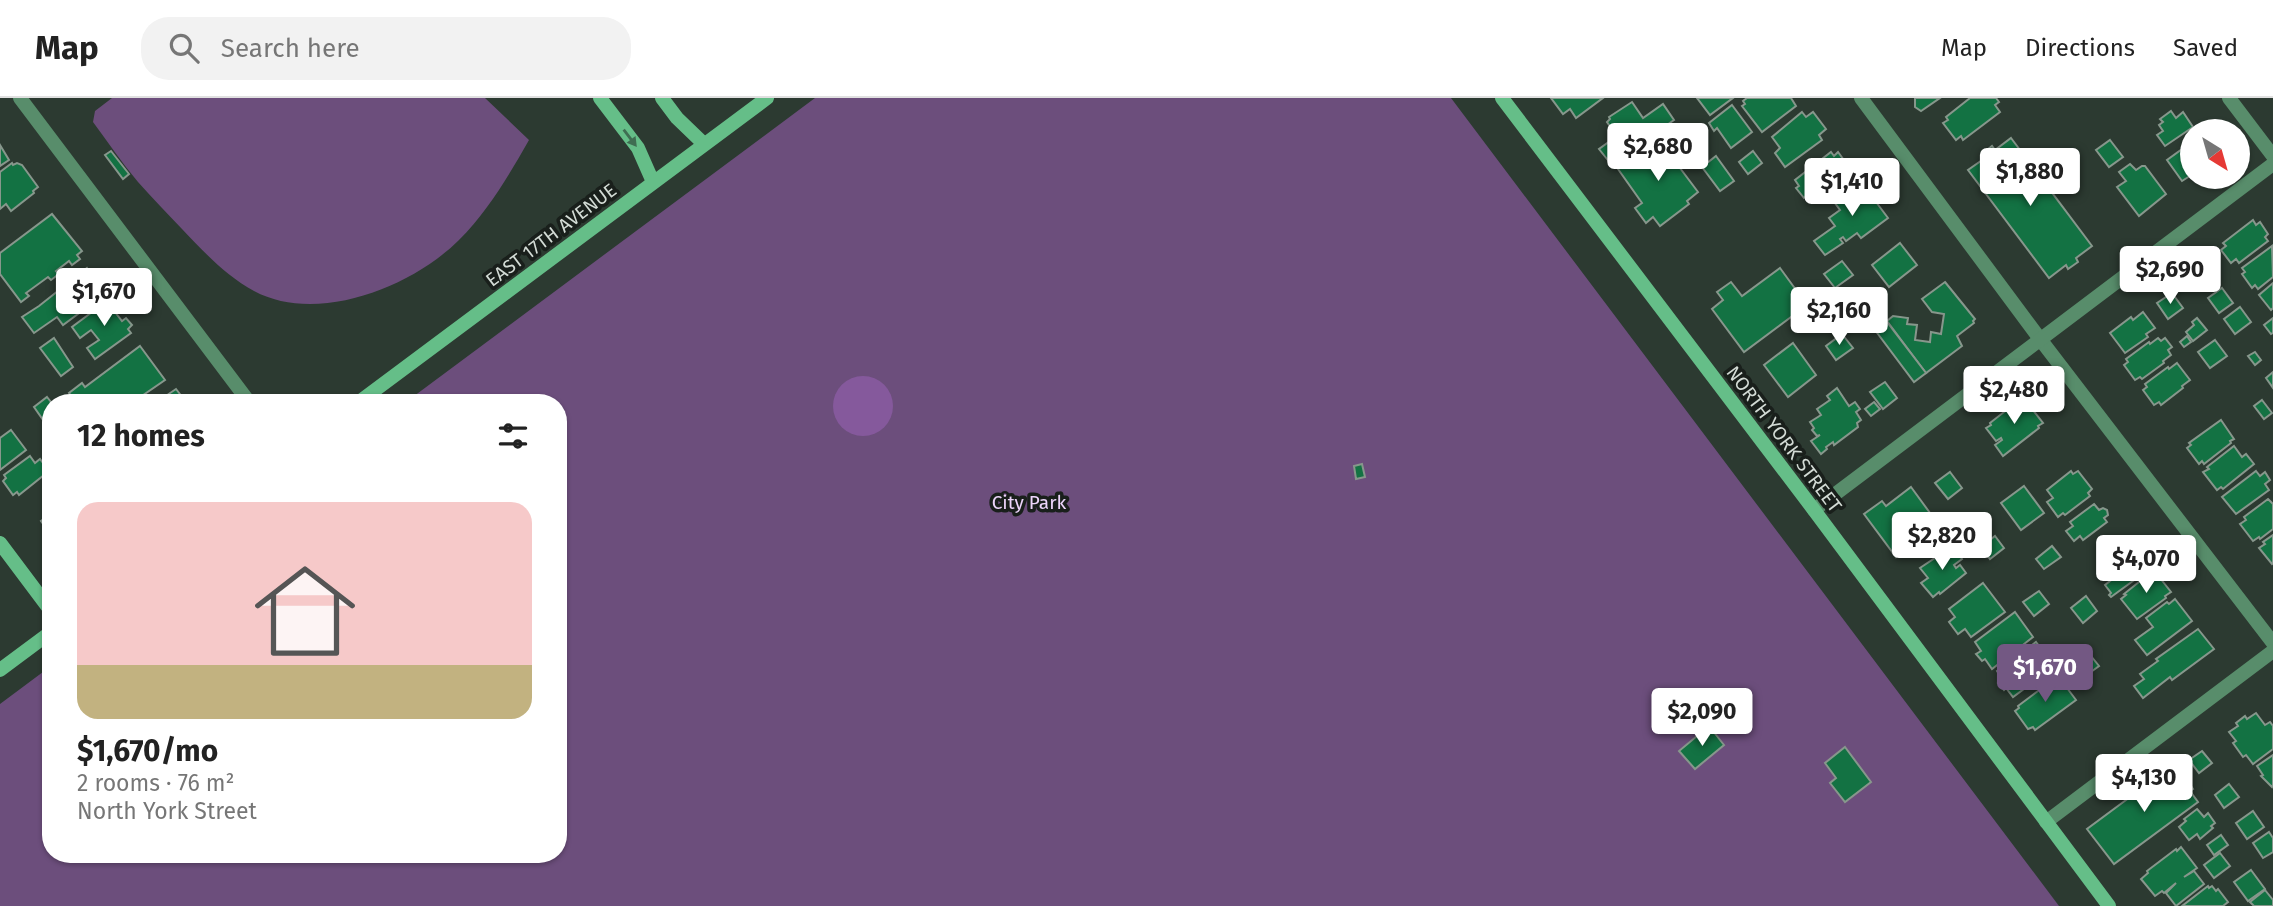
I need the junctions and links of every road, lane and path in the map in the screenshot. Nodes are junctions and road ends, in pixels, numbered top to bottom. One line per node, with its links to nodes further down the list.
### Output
1 (20, 98): 13 (street)
2 (600, 98): 11 (main road, one-way to 11)
3 (662, 98): 8 (main road)
4 (767, 98): 8 (main road, EAST 17TH AVENUE)
5 (1502, 98): 15 (main road, NORTH YORK STREET)
6 (1861, 98): 12 (street)
7 (2229, 98): 9 (street)
8 (704, 144): 11 (main road, EAST 17TH AVENUE)
9 (2273, 156)
10 (2273, 164): 12 (street)
11 (653, 182): 14 (main road, EAST 17TH AVENUE)
12 (2040, 339): 15 (street); 19 (street)
13 (243, 394)
14 (370, 394)
15 (1814, 510): 22 (main road, NORTH YORK STREET)
16 (0, 543): 17 (main road)
17 (42, 599)
18 (42, 639): 21 (main road)
19 (2273, 643)
20 (2273, 651): 22 (street)
21 (0, 670)
22 (2046, 822): 23 (main road, NORTH YORK STREET)
23 (2109, 906)

